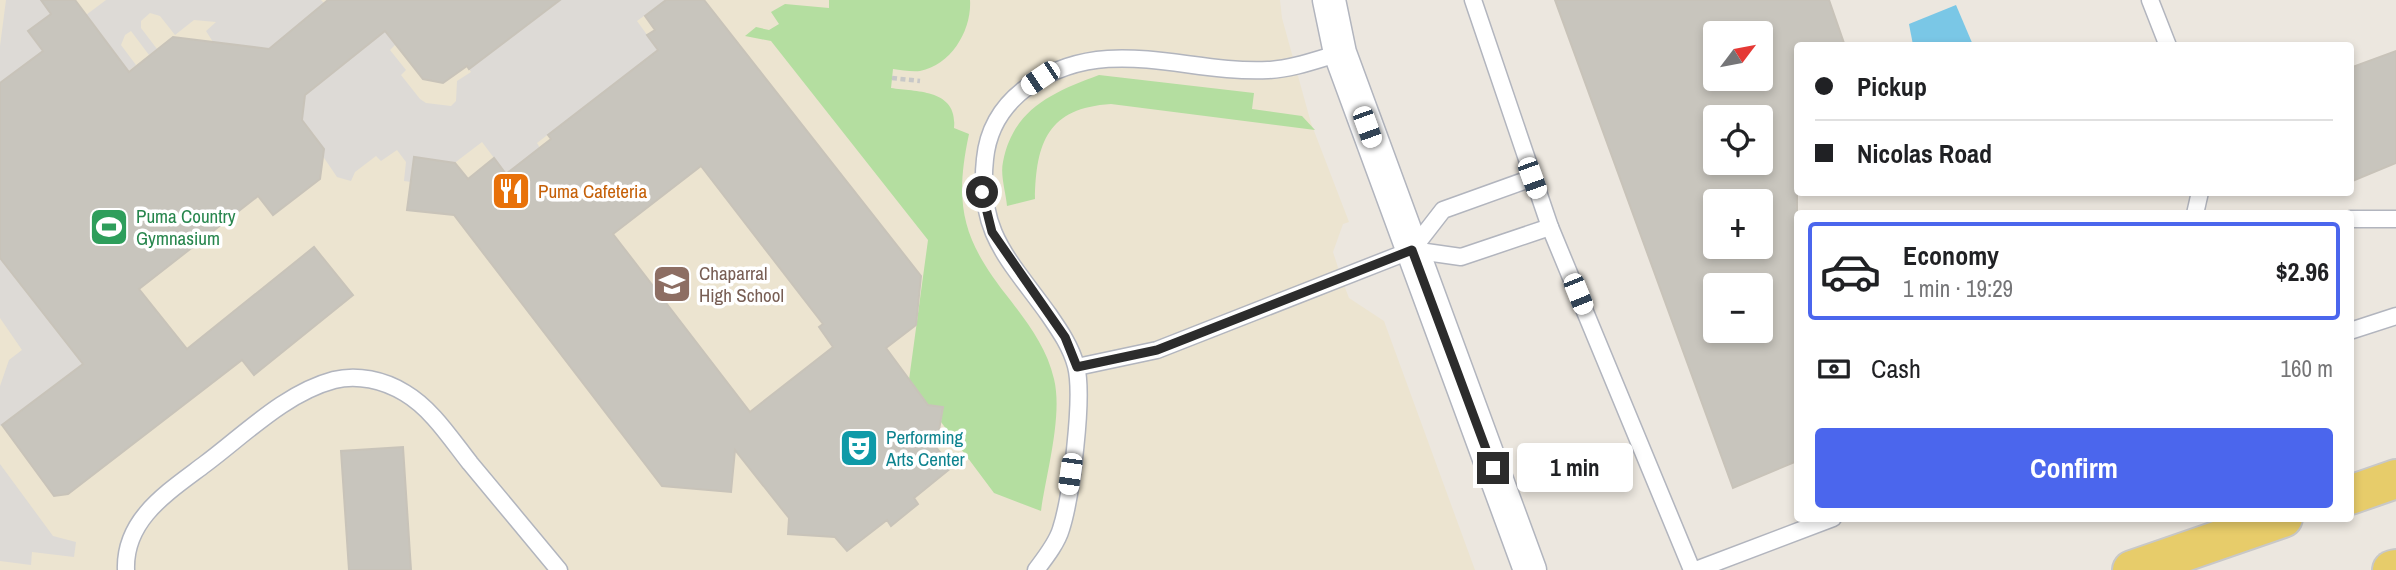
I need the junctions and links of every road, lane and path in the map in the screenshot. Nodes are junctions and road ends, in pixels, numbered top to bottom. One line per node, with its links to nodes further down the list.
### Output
1 (1329, 0): 5 (street)
2 (1473, 0): 8 (lane)
3 (2150, 0): 4 (lane)
4 (2166, 42)
5 (1340, 53): 12 (street); 15 (lane)
6 (892, 78): 7 (path)
7 (920, 80)
8 (1532, 178): 11 (lane); 12 (lane)
9 (2354, 219): 10 (lane)
10 (2396, 219)
11 (1550, 227): 12 (lane); 24 (lane)
12 (1412, 250): 15 (lane); 23 (street)
13 (2396, 316): 14 (lane)
14 (2354, 330)
15 (1077, 367): 22 (lane)
16 (2396, 479): 17 (main road)
17 (2354, 494)
18 (1822, 522): 24 (lane)
19 (2271, 522): 25 (main road)
20 (126, 570): 21 (lane)
21 (559, 570)
22 (1036, 570)
23 (1530, 570)
24 (1694, 570)
25 (2132, 570)

